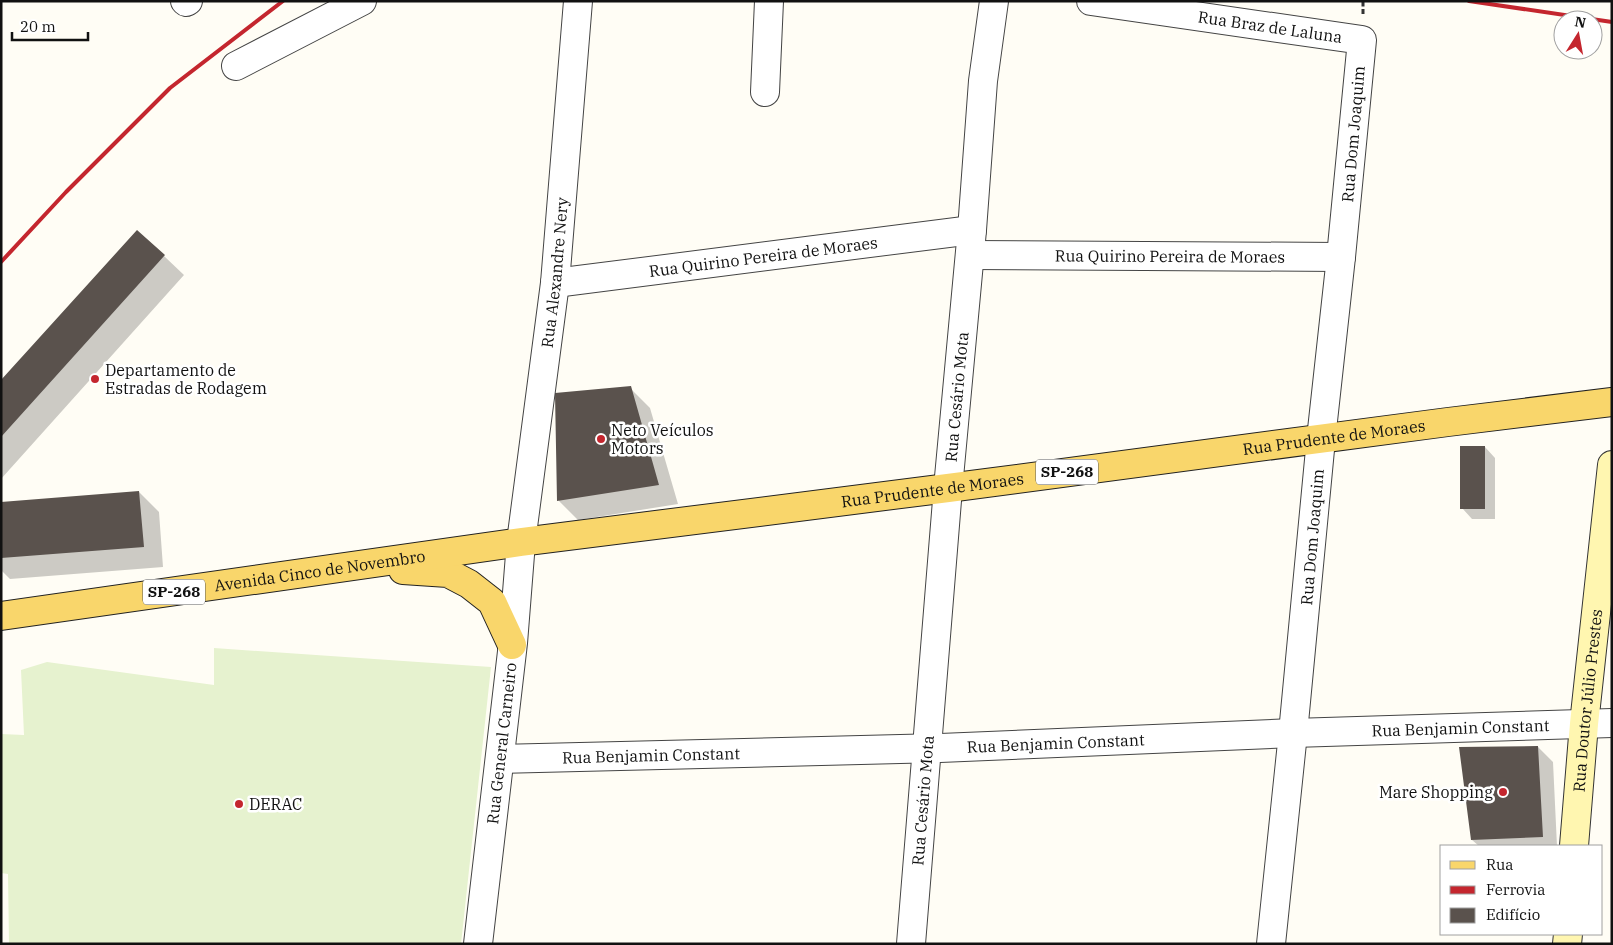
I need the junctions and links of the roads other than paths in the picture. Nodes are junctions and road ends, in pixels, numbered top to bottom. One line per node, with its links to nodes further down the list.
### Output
1 (362, 1): 7 (street)
2 (578, 1): 11 (street, Rua Alexandre Nery)
3 (769, 1): 8 (street)
4 (994, 1): 9 (street, Rua Cesário Mota)
5 (1091, 1): 6 (street, Rua Braz de Laluna)
6 (1362, 40): 10 (street, Rua Dom Joaquim)
7 (236, 66)
8 (765, 92)
9 (971, 242): 10 (street, Rua Quirino Pereira de Moraes); 11 (street, Rua Quirino Pereira de Moraes); 15 (street, Rua Cesário Mota)
10 (1341, 257): 13 (street, Rua Dom Joaquim)
11 (555, 283): 16 (street, Rua Alexandre Nery)
12 (1612, 402): 13 (main road, Rua Prudente de Moraes / SP-268)
13 (1321, 439): 15 (main road, Rua Prudente de Moraes / SP-268); 22 (street, Rua Dom Joaquim)
14 (1612, 465): 21 (main road, Rua Doutor Júlio Prestes)
15 (948, 488): 16 (main road, Rua Prudente de Moraes / SP-268); 23 (street, Rua Cesário Mota)
16 (521, 542): 17 (main road, Avenida Cinco de Novembro / SP-268); 19 (street, Rua General Carneiro)
17 (347, 567): 18 (main road, Avenida Cinco de Novembro / SP-268); 19 (main road)
18 (1, 616)
19 (512, 645): 24 (street, Rua General Carneiro)
20 (1612, 723): 21 (street, Rua Benjamin Constant)
21 (1584, 724): 22 (street, Rua Benjamin Constant); 25 (main road, Rua Doutor Júlio Prestes)
22 (1293, 732): 23 (street, Rua Benjamin Constant); 28 (street, Rua Dom Joaquim)
23 (926, 748): 24 (street, Rua Benjamin Constant); 27 (street, Rua Cesário Mota)
24 (500, 759): 26 (street, Rua General Carneiro)
25 (1574, 845)
26 (478, 944)
27 (910, 944)
28 (1271, 944)

